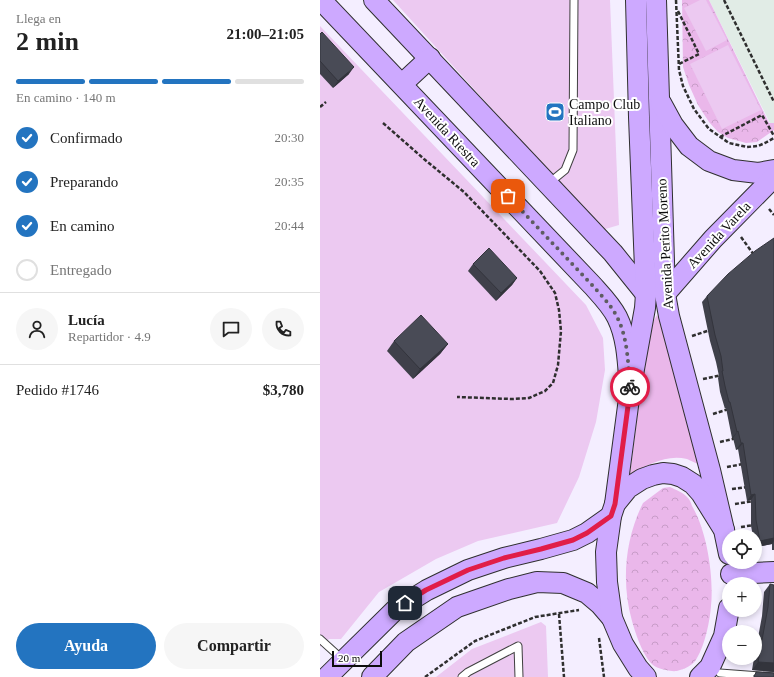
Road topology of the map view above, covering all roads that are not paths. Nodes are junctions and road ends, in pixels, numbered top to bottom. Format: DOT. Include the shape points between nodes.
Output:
graph roads {
  1 [pos="321,0"];
  2 [pos="374,0"];
  3 [pos="574,0"];
  4 [pos="636,0"];
  5 [pos="656,0"];
  6 [pos="430,58"];
  7 [pos="402,84"];
  8 [pos="659,100"];
  9 [pos="774,170"];
  10 [pos="774,178"];
  11 [pos="548,184"];
  12 [pos="644,239"];
  13 [pos="613,253"];
  14 [pos="656,294"];
  15 [pos="630,391"];
  16 [pos="613,510"];
  17 [pos="723,529"];
  18 [pos="724,529"];
  19 [pos="774,572"];
  20 [pos="731,573"];
  21 [pos="606,625"];
  22 [pos="320,639"];
  23 [pos="722,640"];
  24 [pos="623,644"];
  25 [pos="722,656"];
  26 [pos="343,660"];
  27 [pos="720,675"];
  28 [pos="326,676"];
  29 [pos="372,677"];
  30 [pos="462,677"];
  31 [pos="519,677"];
  32 [pos="630,677"];
  33 [pos="646,677"];
  34 [pos="700,677"];
  35 [pos="774,677"];
  1 -- 7 [label="main road, Avenida Riestra"];
  2 -- 6 [label="main road"];
  3 -- 11 [label="lane" via="573,150 565,170"];
  4 -- 12 [label="main road, Avenida Perito Moreno"];
  5 -- 8 [label="main road, Avenida Perito Moreno"];
  6 -- 7 [label="main road"];
  6 -- 11 [label="main road"];
  7 -- 15 [label="main road, Avenida Riestra" via="605,300 617,316 626,348"];
  8 -- 9 [label="main road" via="689,146 709,161 733,170 758,173"];
  8 -- 14 [label="main road, Avenida Perito Moreno"];
  10 -- 14 [label="main road, Avenida Varela"];
  11 -- 13 [label="main road"];
  12 -- 13 [label="main road" via="632,254 623,256"];
  12 -- 14 [label="main road, Avenida Perito Moreno"];
  13 -- 14 [label="main road"];
  14 -- 15 [label="main road, Avenida Perito Moreno" via="645,308"];
  14 -- 18 [label="main road, Avenida Perito Moreno" via="669,316"];
  15 -- 16 [label="main road, Avenida Perito Moreno"];
  16 -- 17 [label="main road" via="628,488 642,479 653,475 673,474 693,484"];
  16 -- 21 [label="main road, Avenida Perito Moreno" via="606,552"];
  16 -- 26 [label="main road" via="587,533 573,540 468,570 426,590 395,610"];
  19 -- 20 [label="main road"];
  21 -- 24 [label="main road"];
  21 -- 29 [label="main road" via="600,604 587,594 563,583 537,582 457,607 406,642"];
  22 -- 26 [label="lane"];
  23 -- 34 [label="main road" via="710,667"];
  24 -- 32 [label="main road"];
  24 -- 33 [label="main road"];
  25 -- 27 [label="main road"];
  26 -- 28 [label="main road"];
  27 -- 35 [label="lane"];
  30 -- 31 [label="lane" via="518,646"];
}
